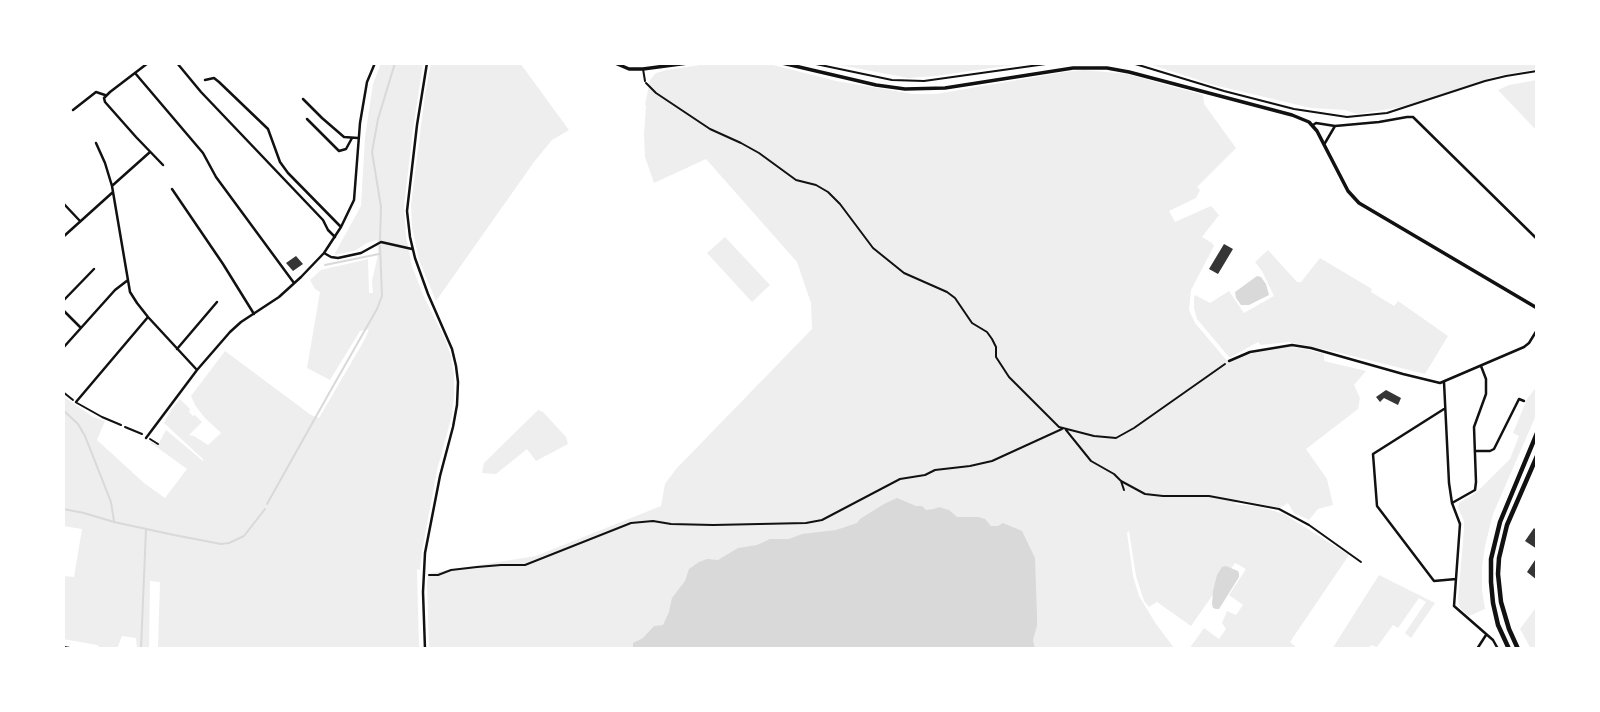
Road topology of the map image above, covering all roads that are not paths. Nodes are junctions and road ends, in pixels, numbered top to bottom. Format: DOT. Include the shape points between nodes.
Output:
graph roads {
  1 [pos="148,63"];
  2 [pos="177,63"];
  3 [pos="375,63"];
  4 [pos="427,63"];
  5 [pos="615,63"];
  6 [pos="688,63"];
  7 [pos="782,63"];
  8 [pos="643,69"];
  9 [pos="135,73"];
  10 [pos="205,80"];
  11 [pos="645,82"];
  12 [pos="106,95"];
  13 [pos="303,99"];
  14 [pos="73,110"];
  15 [pos="307,119"];
  16 [pos="1312,125"];
  17 [pos="1335,126"];
  18 [pos="352,138"];
  19 [pos="359,138"];
  20 [pos="96,143"];
  21 [pos="1325,143"];
  22 [pos="149,152"];
  23 [pos="163,164"];
  24 [pos="112,186"];
  25 [pos="172,189"];
  26 [pos="113,192"];
  27 [pos="63,204"];
  28 [pos="80,221"];
  29 [pos="341,227"];
  30 [pos="63,237"];
  31 [pos="335,237"];
  32 [pos="1537,239"];
  33 [pos="412,249"];
  34 [pos="324,253"];
  35 [pos="94,269"];
  36 [pos="128,280"];
  37 [pos="294,283"];
  38 [pos="63,301"];
  39 [pos="217,302"];
  40 [pos="1537,308"];
  41 [pos="63,310"];
  42 [pos="254,314"];
  43 [pos="148,317"];
  44 [pos="80,327"];
  45 [pos="1537,330"];
  46 [pos="63,348"];
  47 [pos="177,349"];
  48 [pos="1229,361"];
  49 [pos="1481,366"];
  50 [pos="197,370"];
  51 [pos="1444,382"];
  52 [pos="1524,401"];
  53 [pos="76,402"];
  54 [pos="1446,408"];
  55 [pos="121,425"];
  56 [pos="1537,433"];
  57 [pos="146,437"];
  58 [pos="1475,451"];
  59 [pos="1537,456"];
  60 [pos="1452,503"];
  61 [pos="1456,579"];
  62 [pos="1486,635"];
  63 [pos="63,647"];
  64 [pos="74,649"];
  65 [pos="425,649"];
  66 [pos="1477,649"];
  67 [pos="1498,649"];
  68 [pos="1509,649"];
  69 [pos="1518,649"];
  1 -- 9 [label="street"];
  2 -- 31 [label="street"];
  3 -- 19 [label="street" via="367,82"];
  4 -- 33 [label="street" via="407,211"];
  5 -- 8 [label="street"];
  6 -- 8 [label="street"];
  7 -- 16 [label="street" via="905,89 944,88 1073,68 1107,68 1284,112"];
  8 -- 11 [label="lane"];
  9 -- 12 [label="street"];
  9 -- 37 [label="street" via="203,153"];
  10 -- 29 [label="street" via="214,78 268,129 280,162"];
  12 -- 14 [label="street" via="96,92"];
  12 -- 22 [label="street" via="105,102"];
  13 -- 18 [label="street" via="344,137"];
  15 -- 18 [label="street" via="339,151"];
  16 -- 17 [label="street"];
  16 -- 21 [label="street"];
  17 -- 21 [label="street"];
  17 -- 32 [label="street" via="1413,117"];
  18 -- 19 [label="street"];
  19 -- 29 [label="street" via="354,200"];
  20 -- 24 [label="street"];
  21 -- 40 [label="street" via="1359,204"];
  22 -- 23 [label="street"];
  22 -- 24 [label="street"];
  24 -- 26 [label="street"];
  25 -- 42 [label="street"];
  26 -- 28 [label="street"];
  26 -- 36 [label="street"];
  27 -- 28 [label="street"];
  28 -- 30 [label="street"];
  29 -- 31 [label="street"];
  31 -- 34 [label="street"];
  33 -- 34 [label="street" via="380,242 361,253 338,258"];
  33 -- 65 [label="street" via="452,349 458,382 453,427 425,553"];
  34 -- 37 [label="street"];
  35 -- 38 [label="street"];
  36 -- 43 [label="street"];
  36 -- 44 [label="street"];
  37 -- 42 [label="street"];
  39 -- 47 [label="street"];
  41 -- 44 [label="street"];
  42 -- 50 [label="street" via="234,327"];
  43 -- 47 [label="street"];
  43 -- 53 [label="street"];
  44 -- 46 [label="street"];
  45 -- 49 [label="street" via="1529,343"];
  47 -- 50 [label="street"];
  48 -- 51 [label="street" via="1250,352 1292,345"];
  49 -- 51 [label="street"];
  49 -- 58 [label="street" via="1486,394 1474,427"];
  50 -- 57 [label="street"];
  51 -- 54 [label="street"];
  52 -- 58 [label="street" via="1519,399 1494,449"];
  53 -- 55 [label="lane"];
  54 -- 60 [label="street"];
  54 -- 61 [label="street" via="1373,454 1377,506 1434,581"];
  56 -- 68 [label="main road" via="1502,515 1491,559 1493,603"];
  58 -- 60 [label="street" via="1475,489"];
  59 -- 69 [label="main road" via="1507,525 1499,558 1501,602"];
  60 -- 61 [label="street" via="1460,524"];
  61 -- 62 [label="street" via="1454,606"];
  62 -- 66 [label="street"];
  62 -- 67 [label="street"];
  63 -- 64 [label="street"];
}
